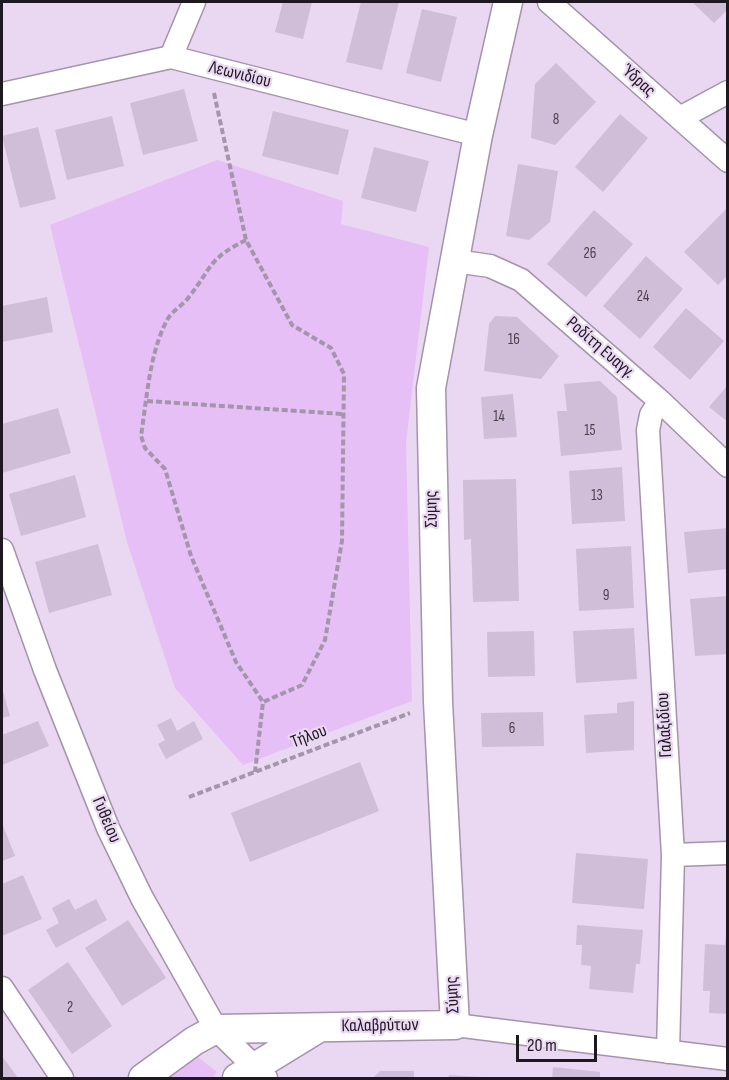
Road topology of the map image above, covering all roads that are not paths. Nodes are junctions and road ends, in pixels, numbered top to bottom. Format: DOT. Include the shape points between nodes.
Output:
graph roads {
  1 [pos="194,2"];
  2 [pos="508,2"];
  3 [pos="549,2"];
  4 [pos="171,57"];
  5 [pos="728,92"];
  6 [pos="2,94"];
  7 [pos="680,118"];
  8 [pos="478,135"];
  9 [pos="728,161"];
  10 [pos="455,261"];
  11 [pos="660,401"];
  12 [pos="728,466"];
  13 [pos="2,552"];
  14 [pos="728,853"];
  15 [pos="673,855"];
  16 [pos="2,988"];
  17 [pos="455,1024"];
  18 [pos="319,1027"];
  19 [pos="216,1029"];
  20 [pos="668,1052"];
  21 [pos="722,1065"];
  22 [pos="252,1075"];
  23 [pos="62,1078"];
  24 [pos="143,1078"];
  1 -- 4 [label="street"];
  2 -- 8 [label="street, Σύμης"];
  3 -- 7 [label="street, Ύδρας"];
  4 -- 6 [label="street, Λεωνιδίου"];
  4 -- 8 [label="street, Λεωνιδίου"];
  5 -- 7 [label="street"];
  7 -- 9 [label="street, Ύδρας"];
  8 -- 10 [label="street, Σύμης"];
  10 -- 11 [label="street, Ροδίτη Ευαγγ." via="490,266 521,280"];
  10 -- 17 [label="street, Σύμης" via="431,388 438,702"];
  11 -- 12 [label="street, Ροδίτη Ευαγγ."];
  11 -- 15 [label="street, Γαλαξιδίου" via="648,430"];
  13 -- 19 [label="street, Γυθείου" via="108,828 142,898"];
  14 -- 15 [label="street"];
  15 -- 20 [label="street, Γαλαξιδίου"];
  16 -- 23 [label="street"];
  17 -- 18 [label="street, Καλαβρύτων"];
  17 -- 20 [label="street, Καλαβρύτων"];
  18 -- 19 [label="street, Καλαβρύτων"];
  18 -- 22 [label="street, Καλαβρύτων"];
  19 -- 22 [label="street, Γυθείου"];
  19 -- 24 [label="street, Καλαβρύτων"];
  20 -- 21 [label="street, Καλαβρύτων"];
}
